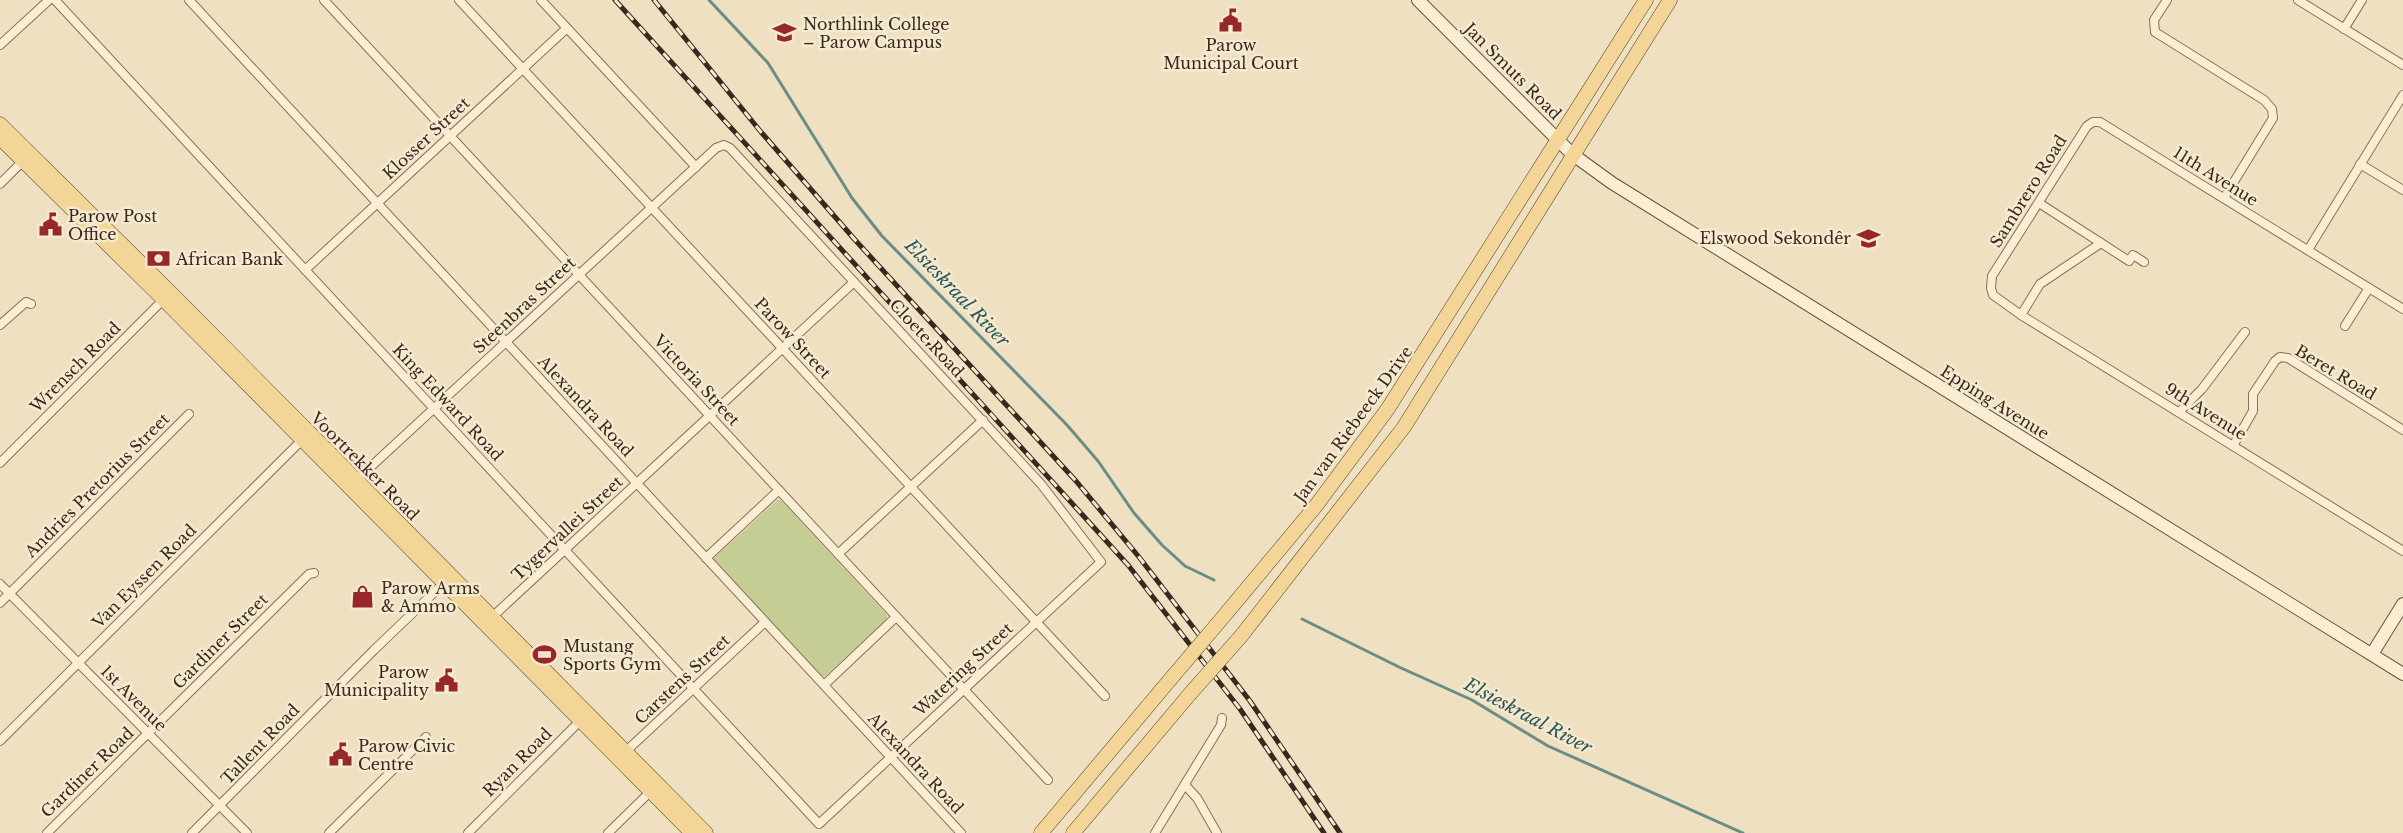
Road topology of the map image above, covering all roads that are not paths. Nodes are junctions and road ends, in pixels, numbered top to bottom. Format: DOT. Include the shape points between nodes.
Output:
graph roads {
  1 [pos="49,0"];
  2 [pos="55,0"];
  3 [pos="189,0"];
  4 [pos="324,0"];
  5 [pos="459,0"];
  6 [pos="541,0"];
  7 [pos="1418,0"];
  8 [pos="1646,0"];
  9 [pos="1670,0"];
  10 [pos="2166,0"];
  11 [pos="2298,0"];
  12 [pos="2362,0"];
  13 [pos="567,28"];
  14 [pos="2344,29"];
  15 [pos="0,45"];
  16 [pos="2403,65"];
  17 [pos="523,69"];
  18 [pos="2403,95"];
  19 [pos="0,124"];
  20 [pos="2109,126"];
  21 [pos="450,137"];
  22 [pos="0,138"];
  23 [pos="1559,141"];
  24 [pos="721,145"];
  25 [pos="1572,154"];
  26 [pos="27,158"];
  27 [pos="2360,164"];
  28 [pos="696,167"];
  29 [pos="0,184"];
  30 [pos="2403,190"];
  31 [pos="2224,198"];
  32 [pos="378,203"];
  33 [pos="2039,203"];
  34 [pos="652,208"];
  35 [pos="2101,243"];
  36 [pos="2308,250"];
  37 [pos="2144,262"];
  38 [pos="305,270"];
  39 [pos="579,275"];
  40 [pos="854,282"];
  41 [pos="2369,288"];
  42 [pos="1993,295"];
  43 [pos="167,296"];
  44 [pos="31,304"];
  45 [pos="2403,309"];
  46 [pos="2021,315"];
  47 [pos="0,325"];
  48 [pos="2345,326"];
  49 [pos="2245,332"];
  50 [pos="506,342"];
  51 [pos="782,348"];
  52 [pos="434,408"];
  53 [pos="2178,412"];
  54 [pos="189,414"];
  55 [pos="710,416"];
  56 [pos="983,420"];
  57 [pos="2403,430"];
  58 [pos="305,436"];
  59 [pos="2233,446"];
  60 [pos="0,463"];
  61 [pos="637,483"];
  62 [pos="352,484"];
  63 [pos="911,487"];
  64 [pos="779,489"];
  65 [pos="566,550"];
  66 [pos="2403,551"];
  67 [pos="838,554"];
  68 [pos="706,558"];
  69 [pos="1101,562"];
  70 [pos="314,573"];
  71 [pos="449,579"];
  72 [pos="0,584"];
  73 [pos="10,593"];
  74 [pos="0,603"];
  75 [pos="2403,604"];
  76 [pos="896,617"];
  77 [pos="488,621"];
  78 [pos="765,622"];
  79 [pos="1036,622"];
  80 [pos="2372,654"];
  81 [pos="78,663"];
  82 [pos="2403,674"];
  83 [pos="824,685"];
  84 [pos="694,689"];
  85 [pos="964,689"];
  86 [pos="1105,696"];
  87 [pos="585,716"];
  88 [pos="1222,718"];
  89 [pos="149,733"];
  90 [pos="426,738"];
  91 [pos="0,741"];
  92 [pos="622,755"];
  93 [pos="891,757"];
  94 [pos="1048,780"];
  95 [pos="1185,785"];
  96 [pos="654,788"];
  97 [pos="220,806"];
  98 [pos="819,824"];
  99 [pos="47,833"];
  100 [pos="192,833"];
  101 [pos="247,833"];
  102 [pos="329,833"];
  103 [pos="468,833"];
  104 [pos="609,833"];
  105 [pos="692,833"];
  106 [pos="706,833"];
  107 [pos="961,833"];
  108 [pos="1041,833"];
  109 [pos="1072,833"];
  110 [pos="1155,833"];
  111 [pos="1217,833"];
  1 -- 15 [label="street"];
  2 -- 38 [label="street, King Edward Road"];
  3 -- 32 [label="street, Alexandra Road"];
  4 -- 21 [label="street, Victoria Street"];
  5 -- 17 [label="street, Parow Street"];
  6 -- 13 [label="street"];
  7 -- 23 [label="street, Jan Smuts Road"];
  8 -- 23 [label="main road, Jan van Riebeeck Drive"];
  9 -- 25 [label="main road"];
  10 -- 31 [label="street" via="2154,20 2155,32 2264,100 2272,109 2269,125"];
  11 -- 14 [label="street"];
  12 -- 14 [label="street"];
  13 -- 17 [label="street, Klosser Street"];
  13 -- 28 [label="street"];
  14 -- 16 [label="street"];
  17 -- 21 [label="street, Klosser Street"];
  17 -- 34 [label="street, Parow Street"];
  18 -- 27 [label="street"];
  19 -- 26 [label="main road, Voortrekker Road"];
  20 -- 31 [label="street, 11th Avenue"];
  20 -- 33 [label="street, Sambrero Road" via="2093,122 2086,126"];
  21 -- 32 [label="street, Klosser Street"];
  21 -- 39 [label="street, Victoria Street"];
  22 -- 26 [label="main road, Voortrekker Road"];
  23 -- 25 [label="street, Jan Smuts Road"];
  23 -- 108 [label="main road, Jan van Riebeeck Drive, bridge" via="1387,410 1315,507"];
  24 -- 28 [label="street, Steenbras Street"];
  24 -- 40 [label="street, Cloete Road" via="730,148"];
  25 -- 80 [label="street, Epping Avenue" via="1717,249"];
  25 -- 109 [label="main road, bridge" via="1404,427 1242,635"];
  26 -- 29 [label="street"];
  26 -- 43 [label="main road, Voortrekker Road"];
  27 -- 30 [label="street"];
  27 -- 36 [label="street"];
  28 -- 34 [label="street, Steenbras Street"];
  31 -- 36 [label="street, 11th Avenue"];
  32 -- 38 [label="street, Klosser Street"];
  32 -- 50 [label="street, Alexandra Road"];
  33 -- 35 [label="street"];
  33 -- 42 [label="street, Sambrero Road" via="1992,276"];
  34 -- 39 [label="street, Steenbras Street"];
  34 -- 51 [label="street, Parow Street"];
  35 -- 37 [label="street" via="2129,261 2133,255"];
  35 -- 46 [label="street" via="2040,284"];
  36 -- 41 [label="street, 11th Avenue"];
  38 -- 52 [label="street, King Edward Road"];
  39 -- 50 [label="street, Steenbras Street"];
  39 -- 55 [label="street, Victoria Street"];
  40 -- 51 [label="street, Tygervallei Street"];
  40 -- 56 [label="street, Cloete Road"];
  41 -- 45 [label="street, 11th Avenue"];
  41 -- 48 [label="street"];
  42 -- 46 [label="street, 9th Avenue"];
  43 -- 58 [label="main road, Voortrekker Road"];
  43 -- 60 [label="street, Wrensch Road"];
  44 -- 47 [label="street" via="23,303"];
  46 -- 53 [label="street, 9th Avenue"];
  49 -- 53 [label="street"];
  50 -- 52 [label="street, Steenbras Street"];
  50 -- 61 [label="street, Alexandra Road"];
  51 -- 55 [label="street, Tygervallei Street"];
  51 -- 63 [label="street, Parow Street"];
  52 -- 62 [label="street, Steenbras Street"];
  52 -- 65 [label="street, King Edward Road"];
  53 -- 59 [label="street, 9th Avenue"];
  54 -- 73 [label="street, Andries Pretorius Street"];
  55 -- 61 [label="street, Tygervallei Street"];
  55 -- 64 [label="street, Victoria Street"];
  56 -- 63 [label="street"];
  56 -- 69 [label="street, Cloete Road" via="1041,484"];
  57 -- 59 [label="street, Beret Road" via="2288,358 2280,357 2255,391 2253,411"];
  58 -- 62 [label="main road, Voortrekker Road"];
  58 -- 81 [label="street, Van Eyssen Road"];
  59 -- 66 [label="street, 9th Avenue"];
  61 -- 65 [label="street, Tygervallei Street"];
  61 -- 68 [label="street, Alexandra Road"];
  62 -- 71 [label="main road, Voortrekker Road"];
  63 -- 67 [label="street"];
  63 -- 79 [label="street, Parow Street"];
  64 -- 67 [label="street, Victoria Street"];
  64 -- 68 [label="street"];
  65 -- 77 [label="street, Tygervallei Street"];
  65 -- 84 [label="street, King Edward Road"];
  67 -- 76 [label="street, Victoria Street"];
  68 -- 78 [label="street, Alexandra Road"];
  69 -- 79 [label="street, Watering Street"];
  70 -- 89 [label="street, Gardiner Street"];
  71 -- 77 [label="main road, Voortrekker Road"];
  71 -- 97 [label="street, Tallent Road"];
  72 -- 73 [label="street, 1st Avenue"];
  73 -- 74 [label="street, Andries Pretorius Street"];
  73 -- 81 [label="street, 1st Avenue"];
  75 -- 80 [label="street"];
  76 -- 83 [label="street"];
  76 -- 85 [label="street, Victoria Street"];
  77 -- 87 [label="main road, Voortrekker Road"];
  78 -- 83 [label="street, Alexandra Road"];
  78 -- 84 [label="street, Carstens Street"];
  79 -- 85 [label="street, Watering Street"];
  79 -- 86 [label="street, Parow Street"];
  80 -- 82 [label="street, Epping Avenue"];
  81 -- 89 [label="street, 1st Avenue"];
  81 -- 91 [label="street, Van Eyssen Road"];
  83 -- 93 [label="street, Alexandra Road"];
  84 -- 92 [label="street, Carstens Street"];
  84 -- 98 [label="street, King Edward Road"];
  85 -- 93 [label="street, Watering Street"];
  85 -- 94 [label="street, Victoria Street"];
  87 -- 92 [label="main road, Voortrekker Road"];
  87 -- 103 [label="street, Ryan Road"];
  88 -- 95 [label="street"];
  89 -- 97 [label="street, 1st Avenue"];
  89 -- 99 [label="street, Gardiner Road"];
  90 -- 102 [label="street"];
  92 -- 96 [label="main road, Voortrekker Road"];
  93 -- 98 [label="street, Watering Street"];
  93 -- 107 [label="street, Alexandra Road"];
  95 -- 110 [label="street"];
  95 -- 111 [label="street"];
  96 -- 104 [label="street"];
  96 -- 105 [label="main road, Voortrekker Road"];
  96 -- 106 [label="main road, Voortrekker Road"];
  97 -- 100 [label="street, Tallent Road"];
  97 -- 101 [label="street, 1st Avenue"];
}
